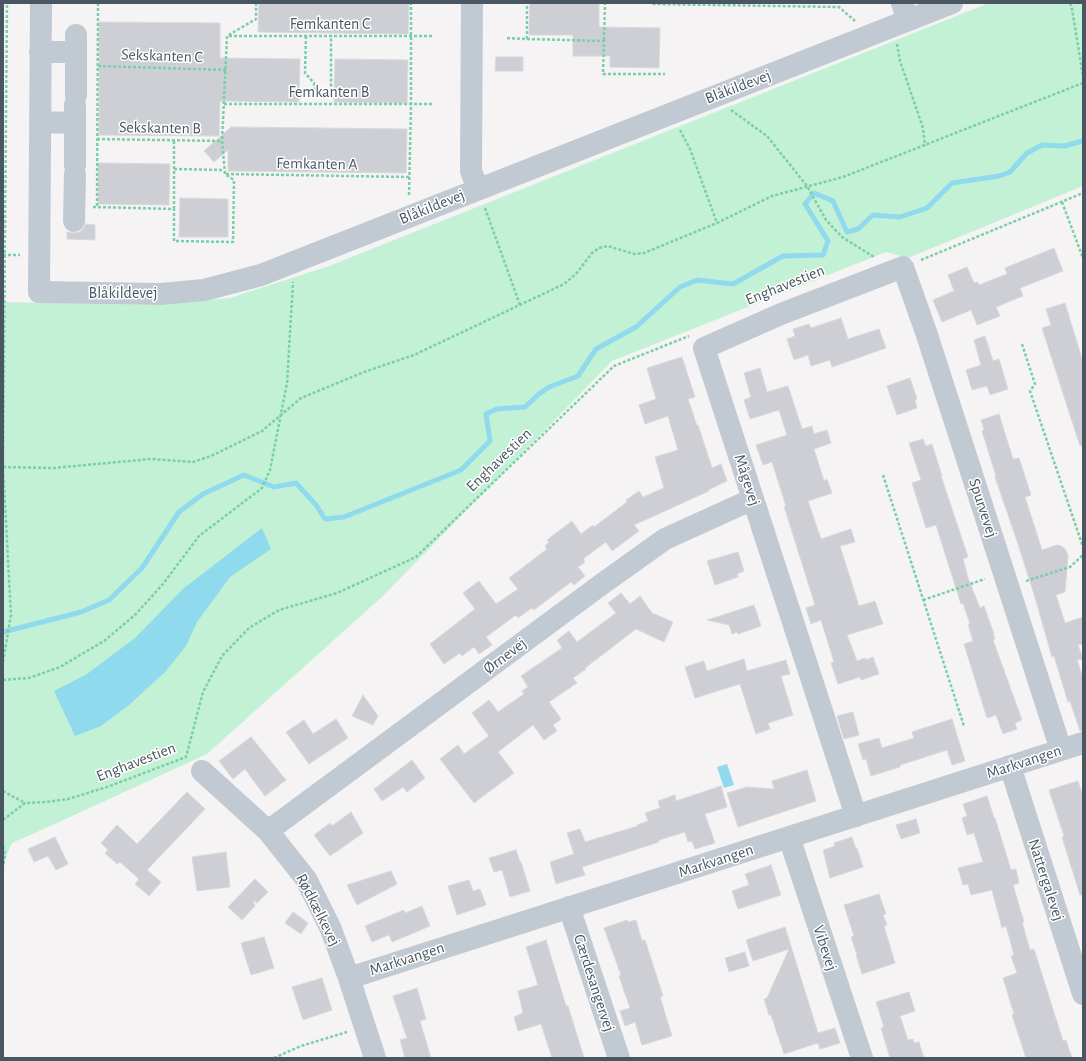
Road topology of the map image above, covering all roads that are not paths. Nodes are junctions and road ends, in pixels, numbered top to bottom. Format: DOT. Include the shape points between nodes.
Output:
graph roads {
  1 [pos="40,3"];
  2 [pos="472,3"];
  3 [pos="952,3"];
  4 [pos="902,16"];
  5 [pos="40,52"];
  6 [pos="75,108"];
  7 [pos="40,122"];
  8 [pos="478,189"];
  9 [pos="39,192"];
  10 [pos="903,267"];
  11 [pos="753,499"];
  12 [pos="1083,743"];
  13 [pos="1061,750"];
  14 [pos="1010,766"];
  15 [pos="202,771"];
  16 [pos="856,816"];
  17 [pos="268,831"];
  18 [pos="789,837"];
  19 [pos="570,907"];
  20 [pos="349,978"];
  21 [pos="1083,994"];
  22 [pos="375,1058"];
  23 [pos="619,1058"];
  24 [pos="862,1058"];
  1 -- 5 [label="street, Blåkildevej"];
  2 -- 8 [label="street, Blåkildevej" via="471,171"];
  3 -- 4 [label="street, Blåkildevej"];
  4 -- 8 [label="street, Blåkildevej" via="712,97"];
  5 -- 6 [label="street" via="76,43"];
  5 -- 7 [label="street, Blåkildevej"];
  6 -- 7 [label="street"];
  6 -- 9 [label="street" via="74,192"];
  7 -- 9 [label="street, Blåkildevej"];
  8 -- 9 [label="street, Blåkildevej" via="261,275 204,290 161,294 39,292"];
  10 -- 11 [label="street, Mågevej" via="781,314 704,348"];
  10 -- 13 [label="street, Spurvevej"];
  11 -- 16 [label="street, Mågevej"];
  11 -- 17 [label="street, Ørnevej" via="665,539"];
  12 -- 13 [label="street, Markvangen"];
  13 -- 14 [label="street, Markvangen"];
  14 -- 16 [label="street, Markvangen"];
  14 -- 21 [label="street, Nattergalevej"];
  15 -- 17 [label="street, Rødkælkevej"];
  16 -- 18 [label="street, Markvangen"];
  17 -- 20 [label="street, Rødkælkevej" via="306,879 330,927"];
  18 -- 19 [label="street, Markvangen"];
  18 -- 24 [label="street, Vibevej"];
  19 -- 20 [label="street, Markvangen"];
  19 -- 23 [label="street, Gærdesangervej"];
  20 -- 22 [label="street, Rødkælkevej"];
}
